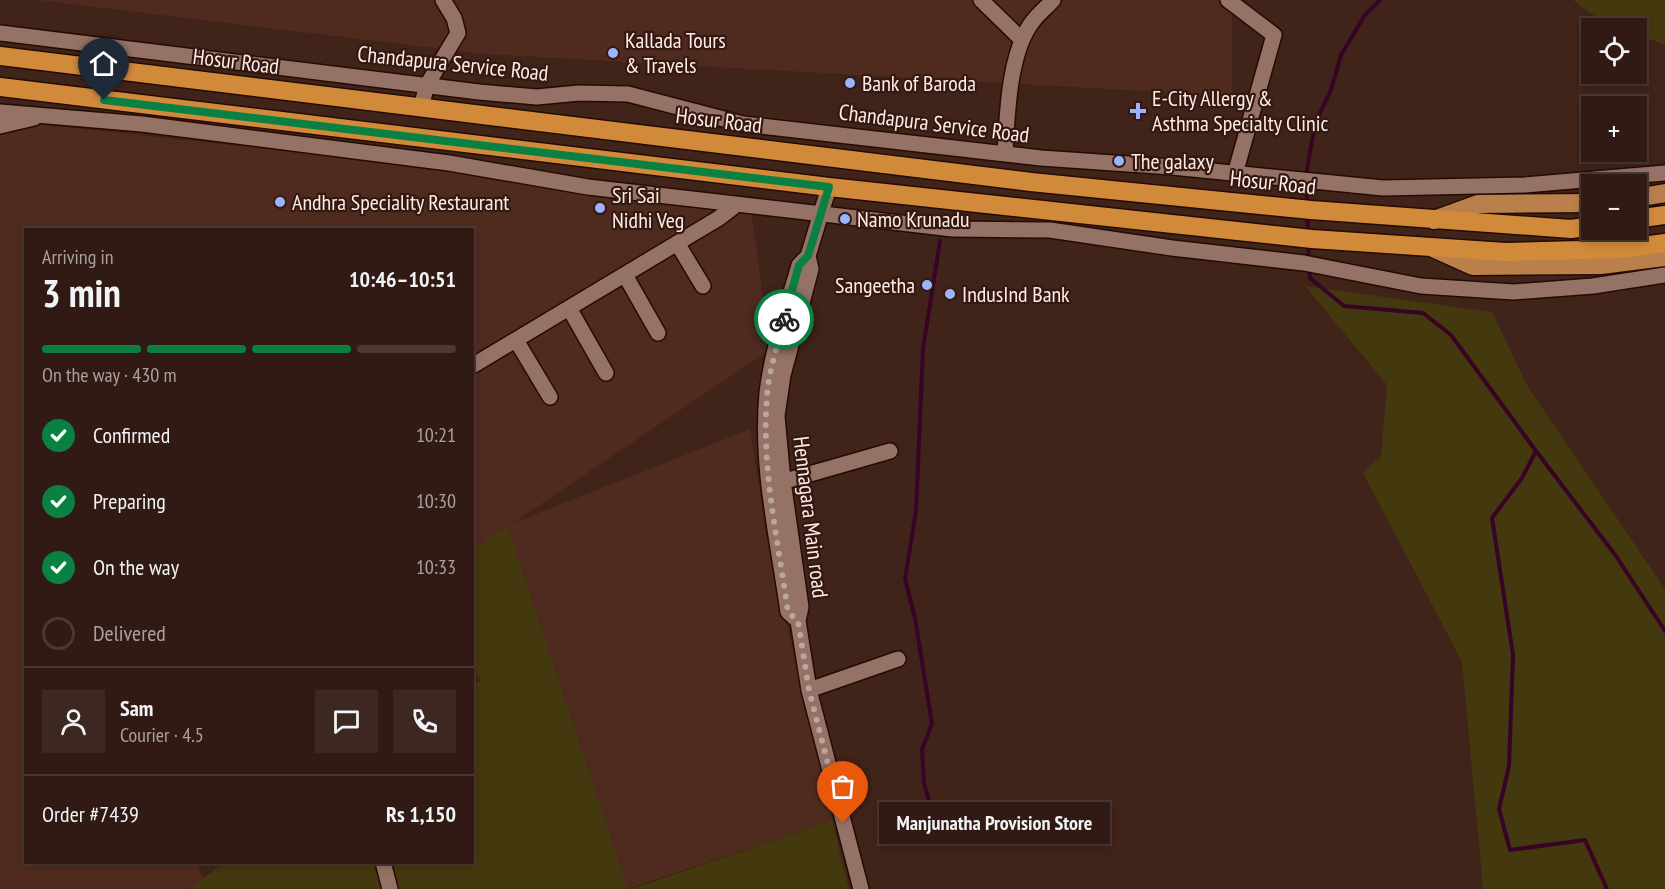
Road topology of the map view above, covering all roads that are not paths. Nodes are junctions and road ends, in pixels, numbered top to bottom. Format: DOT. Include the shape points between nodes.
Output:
graph roads {
  1 [pos="443,0"];
  2 [pos="981,0"];
  3 [pos="1053,0"];
  4 [pos="1228,0"];
  5 [pos="0,33"];
  6 [pos="1022,40"];
  7 [pos="0,56"];
  8 [pos="427,85"];
  9 [pos="0,87"];
  10 [pos="421,107"];
  11 [pos="0,112"];
  12 [pos="37,116"];
  13 [pos="0,126"];
  14 [pos="1005,153"];
  15 [pos="1665,172"];
  16 [pos="1235,174"];
  17 [pos="829,187"];
  18 [pos="1665,193"];
  19 [pos="1647,196"];
  20 [pos="1581,203"];
  21 [pos="736,204"];
  22 [pos="822,213"];
  23 [pos="1665,215"];
  24 [pos="1647,217"];
  25 [pos="1433,220"];
  26 [pos="1581,228"];
  27 [pos="677,243"];
  28 [pos="1665,243"];
  29 [pos="1433,249"];
  30 [pos="1665,257"];
  31 [pos="625,275"];
  32 [pos="1665,275"];
  33 [pos="703,286"];
  34 [pos="569,308"];
  35 [pos="658,333"];
  36 [pos="516,340"];
  37 [pos="474,365"];
  38 [pos="606,373"];
  39 [pos="550,397"];
  40 [pos="890,451"];
  41 [pos="776,483"];
  42 [pos="898,659"];
  43 [pos="809,690"];
  44 [pos="384,864"];
  45 [pos="390,889"];
  46 [pos="861,889"];
  1 -- 8 [label="street" via="458,33"];
  2 -- 6 [label="street"];
  3 -- 6 [label="street"];
  4 -- 16 [label="street" via="1274,35"];
  5 -- 8 [label="street, Chandapura Service Road"];
  6 -- 14 [label="street" via="1007,114"];
  7 -- 10 [label="highway, Hosur Road"];
  8 -- 10 [label="street"];
  8 -- 14 [label="street, Chandapura Service Road" via="537,97 628,94 742,124"];
  9 -- 17 [label="highway"];
  10 -- 25 [label="highway, Hosur Road" via="1020,181"];
  11 -- 12 [label="street"];
  12 -- 13 [label="street"];
  12 -- 21 [label="street" via="142,124"];
  14 -- 16 [label="street, Chandapura Service Road"];
  15 -- 16 [label="street, Chandapura Service Road" via="1463,188 1383,188"];
  17 -- 22 [label="street, Hennagara Main road"];
  17 -- 29 [label="highway"];
  18 -- 19 [label="main road"];
  20 -- 25 [label="main road" via="1478,204"];
  21 -- 22 [label="street"];
  21 -- 27 [label="street"];
  22 -- 32 [label="street" via="953,229 1050,230 1290,262 1421,286 1514,292"];
  22 -- 41 [label="street, Hennagara Main road" via="808,256 811,268 778,404"];
  23 -- 24 [label="highway"];
  25 -- 26 [label="highway, Hosur Road"];
  27 -- 31 [label="street"];
  27 -- 33 [label="street"];
  28 -- 29 [label="highway" via="1620,249 1505,252"];
  29 -- 30 [label="main road" via="1473,266 1601,265"];
  31 -- 34 [label="street"];
  31 -- 35 [label="street"];
  34 -- 36 [label="street"];
  34 -- 38 [label="street"];
  36 -- 37 [label="street"];
  36 -- 39 [label="street"];
  40 -- 41 [label="street"];
  41 -- 43 [label="street, Hennagara Main road" via="801,607 798,621"];
  42 -- 43 [label="street"];
  43 -- 46 [label="street, Hennagara Main road"];
  44 -- 45 [label="street"];
}
